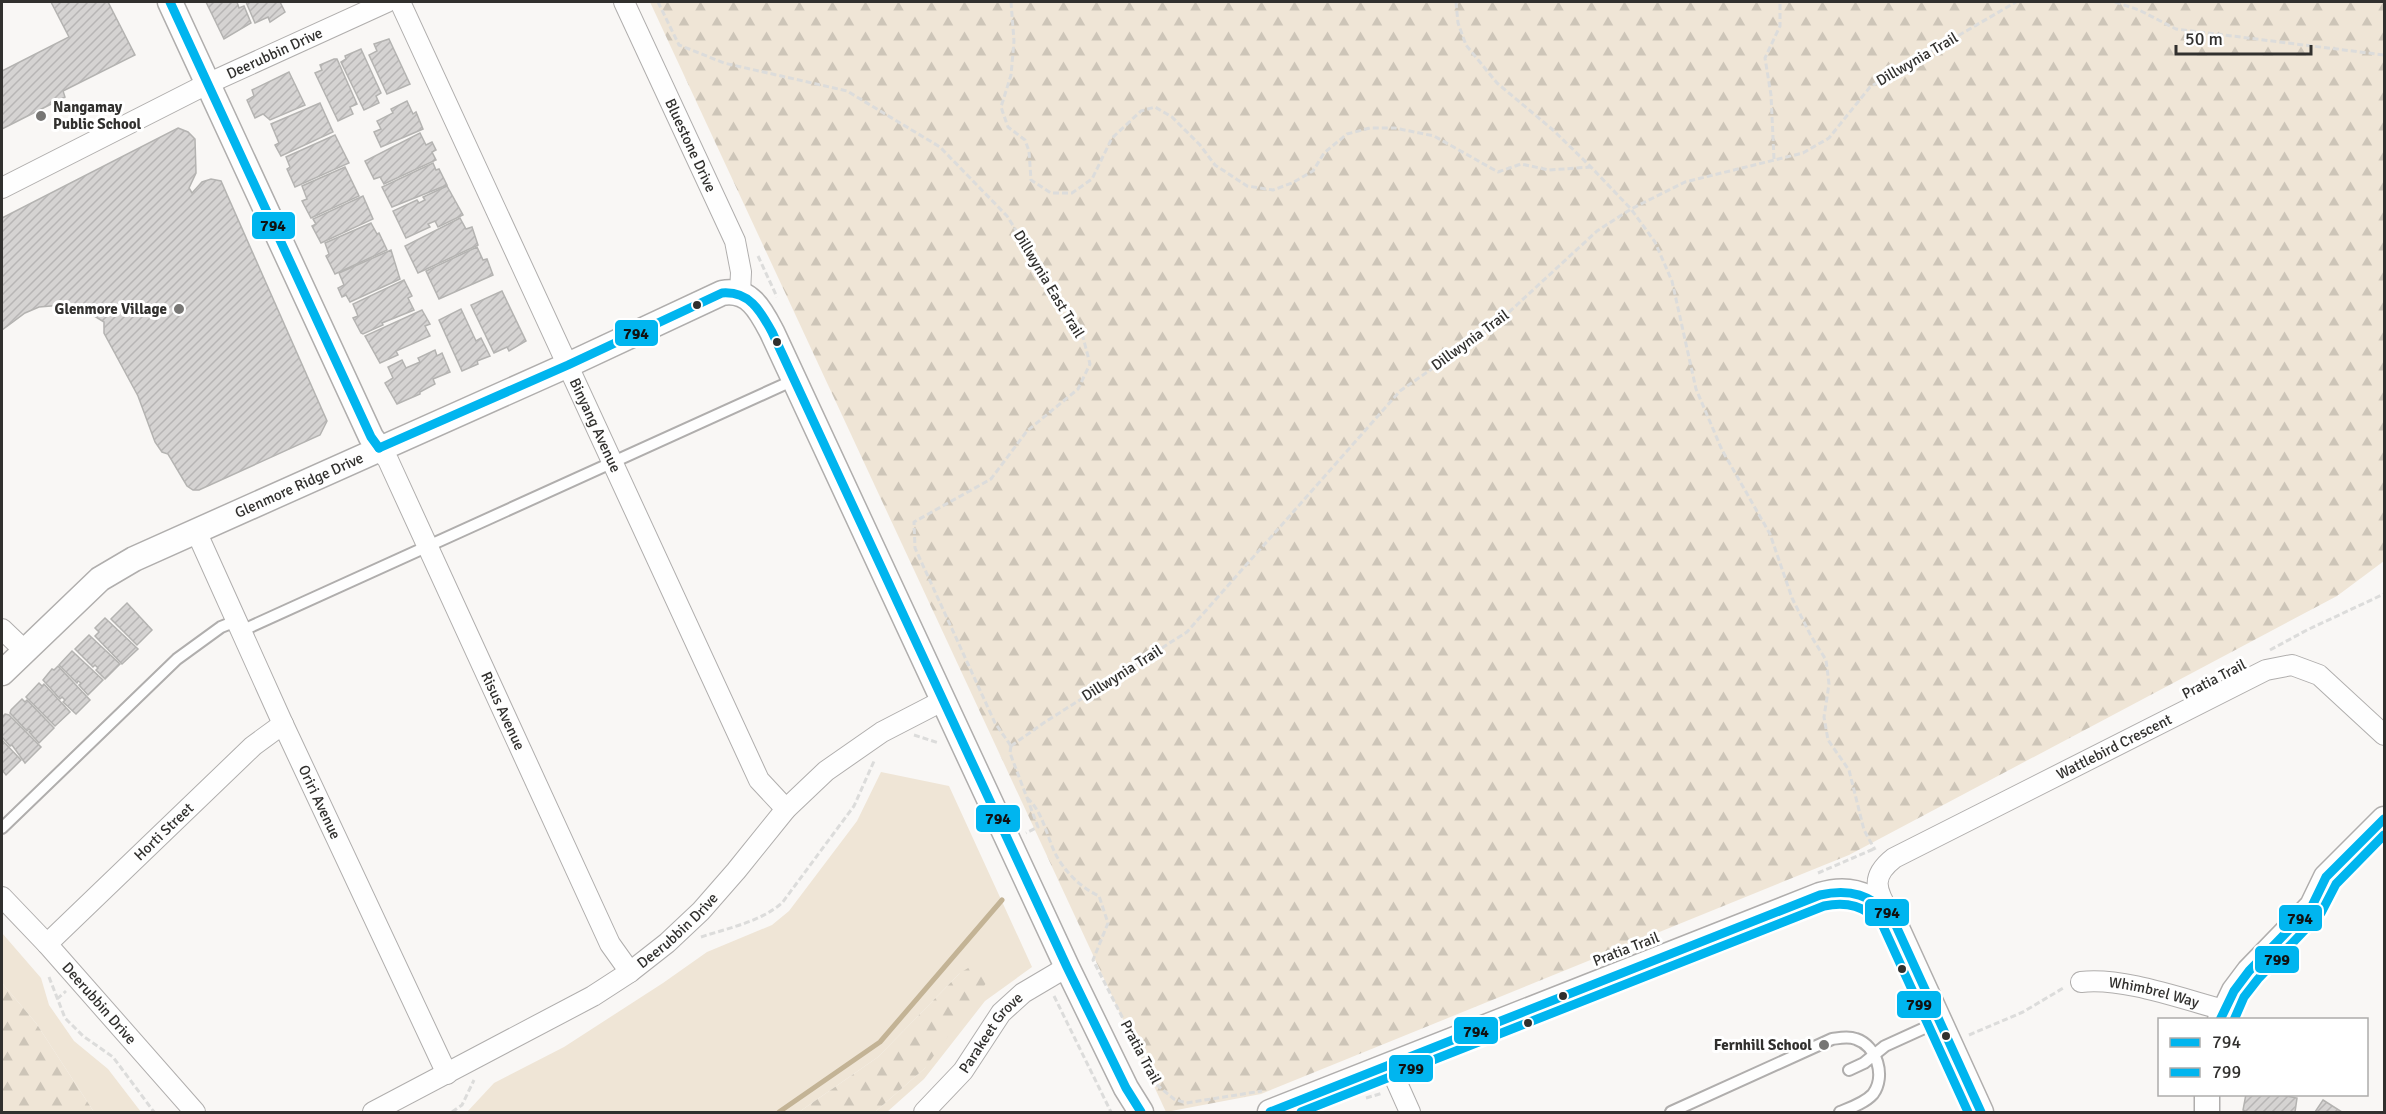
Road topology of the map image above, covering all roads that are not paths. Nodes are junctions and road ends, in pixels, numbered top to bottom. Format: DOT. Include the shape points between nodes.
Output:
graph roads {
  1 [pos="170,2"];
  2 [pos="387,2"];
  3 [pos="400,2"];
  4 [pos="624,2"];
  5 [pos="207,84"];
  6 [pos="2,188"];
  7 [pos="740,293"];
  8 [pos="568,364"];
  9 [pos="794,380"];
  10 [pos="379,448"];
  11 [pos="614,462"];
  12 [pos="196,531"];
  13 [pos="427,546"];
  14 [pos="239,626"];
  15 [pos="2,629"];
  16 [pos="25,651"];
  17 [pos="2,673"];
  18 [pos="942,702"];
  19 [pos="283,724"];
  20 [pos="2385,735"];
  21 [pos="786,808"];
  22 [pos="2385,819"];
  23 [pos="2,828"];
  24 [pos="2,897"];
  25 [pos="1892,917"];
  26 [pos="47,944"];
  27 [pos="1067,967"];
  28 [pos="630,972"];
  29 [pos="2081,982"];
  30 [pos="2222,1015"];
  31 [pos="1940,1021"];
  32 [pos="1875,1054"];
  33 [pos="1389,1065"];
  34 [pos="1849,1070"];
  35 [pos="447,1074"];
  36 [pos="2207,1096"];
  37 [pos="195,1113"];
  38 [pos="374,1113"];
  39 [pos="924,1113"];
  40 [pos="1141,1113"];
  41 [pos="1270,1113"];
  42 [pos="1410,1113"];
  43 [pos="1671,1113"];
  44 [pos="1840,1113"];
  45 [pos="1981,1113"];
  46 [pos="2207,1113"];
  1 -- 5 [label="street"];
  2 -- 5 [label="street, Deerubbin Drive"];
  3 -- 8 [label="street, Binyang Avenue"];
  4 -- 7 [label="street, Bluestone Drive" via="735,241"];
  5 -- 6 [label="street, Deerubbin Drive"];
  5 -- 10 [label="street"];
  7 -- 8 [label="street, Glenmore Ridge Drive" via="722,293"];
  7 -- 9 [label="street" via="756,305"];
  8 -- 10 [label="street, Glenmore Ridge Drive"];
  8 -- 11 [label="street, Binyang Avenue"];
  9 -- 11 [label="lane"];
  9 -- 18 [label="street"];
  10 -- 12 [label="street, Glenmore Ridge Drive"];
  10 -- 13 [label="street, Risus Avenue"];
  11 -- 13 [label="lane"];
  11 -- 21 [label="street, Binyang Avenue" via="759,780"];
  12 -- 14 [label="street, Oriri Avenue"];
  12 -- 16 [label="street, Glenmore Ridge Drive" via="134,558 100,579"];
  13 -- 14 [label="lane"];
  13 -- 28 [label="street, Risus Avenue" via="610,944"];
  14 -- 19 [label="street, Oriri Avenue"];
  14 -- 23 [label="lane" via="221,627 177,659"];
  15 -- 16 [label="street"];
  16 -- 17 [label="street, Glenmore Ridge Drive"];
  18 -- 21 [label="street, Deerubbin Drive" via="882,732 846,756"];
  18 -- 27 [label="street"];
  19 -- 26 [label="street, Horti Street" via="253,746"];
  19 -- 35 [label="street, Oriri Avenue"];
  20 -- 25 [label="street, Wattlebird Crescent" via="2319,675 2292,665 2280,666 2245,679 1887,864 1879,877 1879,896"];
  21 -- 28 [label="street, Deerubbin Drive" via="701,911"];
  22 -- 30 [label="street" via="2326,877 2312,906 2249,971"];
  24 -- 26 [label="street, Deerubbin Drive"];
  25 -- 31 [label="street"];
  25 -- 33 [label="street" via="1877,902 1857,892 1820,895"];
  26 -- 37 [label="street, Deerubbin Drive"];
  27 -- 39 [label="street, Parakeet Grove" via="1023,993 1001,1013 963,1071"];
  27 -- 40 [label="street"];
  28 -- 35 [label="street, Deerubbin Drive"];
  29 -- 30 [label="street, Whimbrel Way" via="2116,983"];
  31 -- 32 [label="lane"];
  31 -- 45 [label="street"];
  32 -- 34 [label="lane"];
  32 -- 43 [label="lane" via="1856,1039 1832,1039"];
  32 -- 44 [label="lane" via="1879,1069 1872,1095"];
  33 -- 41 [label="street"];
  33 -- 42 [label="street"];
  35 -- 38 [label="street, Deerubbin Drive"];
  36 -- 46 [label="street"];
}
